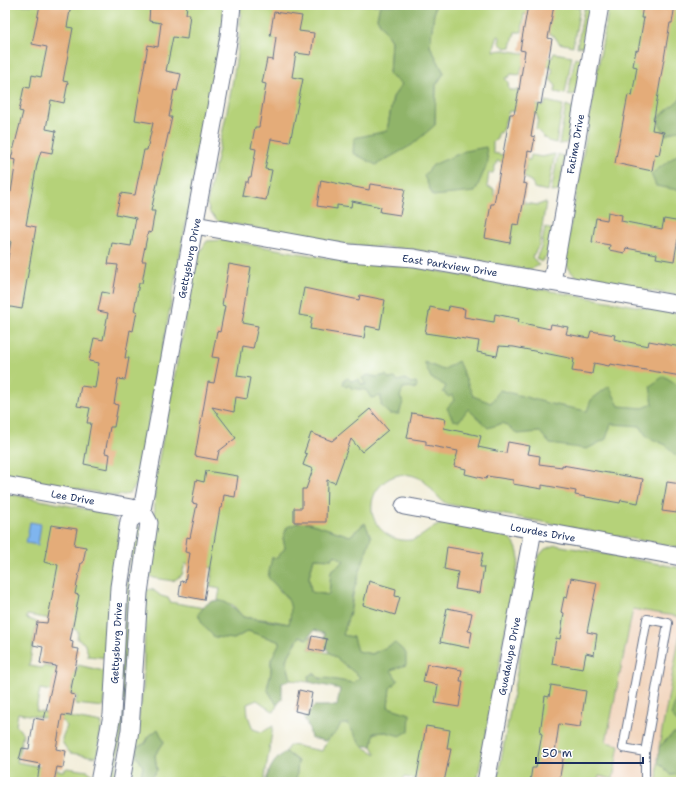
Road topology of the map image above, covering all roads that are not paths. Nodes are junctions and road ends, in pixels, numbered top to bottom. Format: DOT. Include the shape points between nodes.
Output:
graph roads {
  1 [pos="232,5"];
  2 [pos="600,5"];
  3 [pos="195,225"];
  4 [pos="552,282"];
  5 [pos="681,305"];
  6 [pos="5,485"];
  7 [pos="404,506"];
  8 [pos="142,510"];
  9 [pos="533,530"];
  10 [pos="681,557"];
  11 [pos="645,752"];
  12 [pos="99,782"];
  13 [pos="120,782"];
  14 [pos="486,782"];
  15 [pos="645,782"];
  1 -- 3 [label="street, Gettysburg Drive" via="230,31"];
  2 -- 4 [label="street, Fatima Drive"];
  3 -- 4 [label="street, East Parkview Drive" via="349,253 414,258"];
  3 -- 8 [label="street, Gettysburg Drive"];
  4 -- 5 [label="street, East Parkview Drive"];
  6 -- 8 [label="street, Lee Drive"];
  7 -- 9 [label="street, Lourdes Drive"];
  8 -- 12 [label="street, Gettysburg Drive" via="129,521 119,587 112,715"];
  8 -- 13 [label="street, Gettysburg Drive" via="149,523 140,593 130,730"];
  9 -- 10 [label="street, Lourdes Drive"];
  9 -- 14 [label="street, Guadalupe Drive"];
  11 -- 11 [label="lane" via="668,623 647,619 623,748"];
  11 -- 15 [label="lane"];
}
